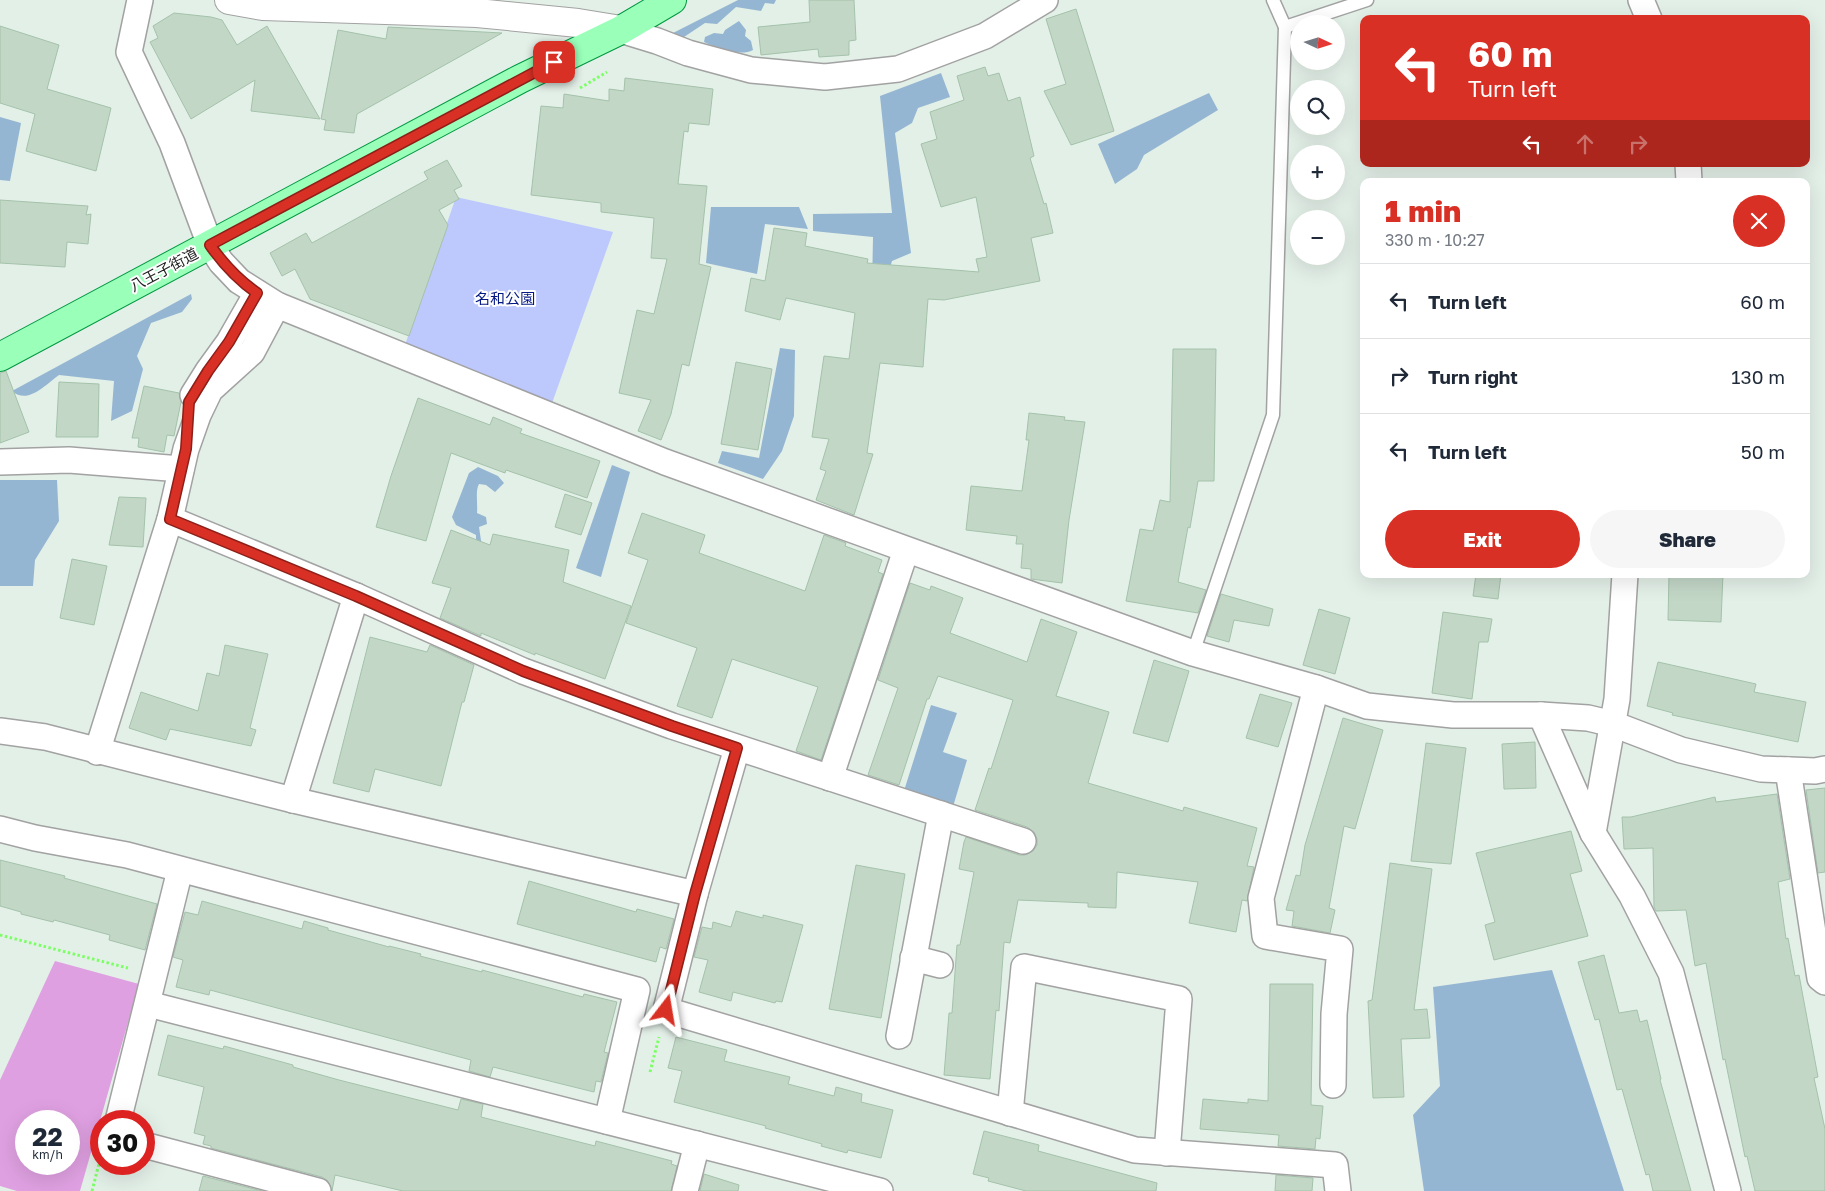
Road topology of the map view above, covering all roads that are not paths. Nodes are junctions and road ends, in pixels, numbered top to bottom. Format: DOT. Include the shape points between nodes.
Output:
graph roads {
  1 [pos="140,0"];
  2 [pos="229,0"];
  3 [pos="672,0"];
  4 [pos="1045,0"];
  5 [pos="1273,0"];
  6 [pos="1367,0"];
  7 [pos="1641,0"];
  8 [pos="507,8"];
  9 [pos="1647,15"];
  10 [pos="1285,27"];
  11 [pos="621,30"];
  12 [pos="210,245"];
  13 [pos="267,299"];
  14 [pos="0,357"];
  15 [pos="183,459"];
  16 [pos="0,462"];
  17 [pos="170,519"];
  18 [pos="906,550"];
  19 [pos="1624,578"];
  20 [pos="356,596"];
  21 [pos="1193,653"];
  22 [pos="1316,688"];
  23 [pos="1540,715"];
  24 [pos="1613,724"];
  25 [pos="0,731"];
  26 [pos="737,748"];
  27 [pos="97,752"];
  28 [pos="1825,768"];
  29 [pos="1788,770"];
  30 [pos="830,778"];
  31 [pos="293,800"];
  32 [pos="941,814"];
  33 [pos="0,829"];
  34 [pos="1593,833"];
  35 [pos="1023,841"];
  36 [pos="180,870"];
  37 [pos="695,894"];
  38 [pos="913,958"];
  39 [pos="940,965"];
  40 [pos="1825,982"];
  41 [pos="148,1004"];
  42 [pos="899,1036"];
  43 [pos="1333,1085"];
  44 [pos="121,1110"];
  45 [pos="1010,1113"];
  46 [pos="607,1121"];
  47 [pos="697,1144"];
  48 [pos="155,1148"];
  49 [pos="1167,1153"];
  50 [pos="318,1191"];
  51 [pos="685,1191"];
  52 [pos="880,1191"];
  53 [pos="1338,1191"];
  54 [pos="1728,1191"];
  1 -- 12 [label="street" via="129,52 172,143"];
  2 -- 8 [label="street" via="263,6 477,13"];
  3 -- 11 [label="main road, 八王子街道"];
  4 -- 11 [label="street" via="984,36 898,69 825,77 751,70"];
  5 -- 10 [label="lane"];
  6 -- 10 [label="lane"];
  7 -- 9 [label="street"];
  8 -- 11 [label="street"];
  10 -- 21 [label="lane" via="1272,416"];
  11 -- 12 [label="main road, 八王子街道" via="520,79"];
  12 -- 13 [label="street" via="239,281"];
  12 -- 14 [label="main road, 八王子街道"];
  13 -- 15 [label="street" via="229,342 189,402"];
  13 -- 18 [label="street" via="665,462"];
  15 -- 16 [label="street"];
  15 -- 17 [label="street"];
  17 -- 20 [label="street"];
  17 -- 27 [label="street"];
  18 -- 21 [label="street"];
  18 -- 30 [label="street"];
  19 -- 24 [label="street"];
  20 -- 26 [label="street" via="523,671"];
  20 -- 31 [label="street"];
  21 -- 22 [label="street"];
  22 -- 23 [label="street" via="1367,706 1453,714"];
  22 -- 43 [label="street" via="1261,898 1265,936 1340,949 1334,1014"];
  23 -- 24 [label="street" via="1588,718"];
  23 -- 34 [label="street"];
  24 -- 29 [label="street" via="1681,750 1761,769"];
  24 -- 34 [label="street"];
  25 -- 27 [label="street" via="46,737"];
  26 -- 30 [label="street"];
  26 -- 37 [label="street"];
  27 -- 31 [label="street"];
  28 -- 29 [label="street"];
  29 -- 40 [label="street" via="1820,978"];
  30 -- 32 [label="street"];
  31 -- 37 [label="street"];
  32 -- 35 [label="street"];
  32 -- 38 [label="street"];
  33 -- 36 [label="street" via="127,855"];
  34 -- 54 [label="street" via="1632,896 1671,973"];
  36 -- 41 [label="street"];
  36 -- 46 [label="street" via="638,990"];
  37 -- 45 [label="street" via="666,1010"];
  38 -- 39 [label="street"];
  38 -- 42 [label="street"];
  41 -- 44 [label="street"];
  41 -- 46 [label="street"];
  45 -- 49 [label="street" via="1135,1150"];
  45 -- 49 [label="street" via="1024,967 1179,999"];
  46 -- 47 [label="street"];
  47 -- 51 [label="street"];
  47 -- 52 [label="street"];
  48 -- 50 [label="street"];
  49 -- 53 [label="street" via="1335,1165"];
}
